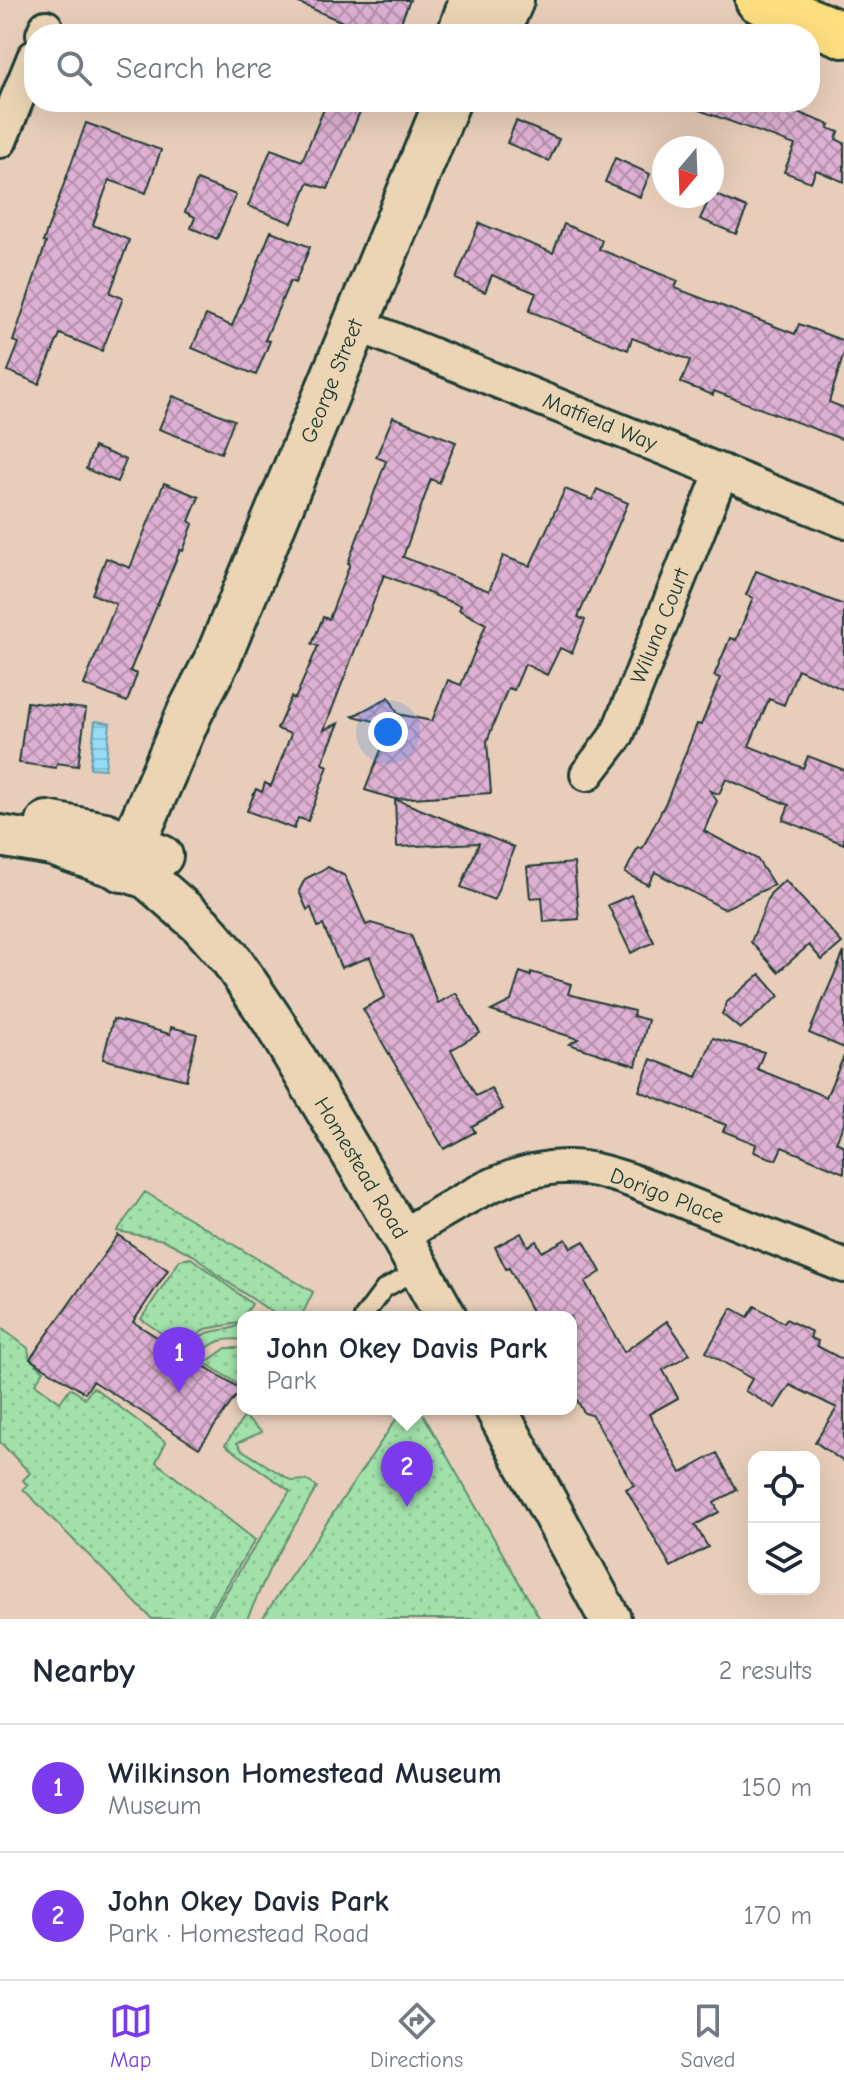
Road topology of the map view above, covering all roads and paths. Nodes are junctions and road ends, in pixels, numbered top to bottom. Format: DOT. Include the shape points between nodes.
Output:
graph roads {
  1 [pos="472,0"];
  2 [pos="511,0"];
  3 [pos="758,0"];
  4 [pos="464,24"];
  5 [pos="500,24"];
  6 [pos="817,24"];
  7 [pos="820,25"];
  8 [pos="844,35"];
  9 [pos="24,82"];
  10 [pos="443,112"];
  11 [pos="0,141"];
  12 [pos="356,324"];
  13 [pos="722,471"];
  14 [pos="844,521"];
  15 [pos="587,774"];
  16 [pos="0,815"];
  17 [pos="0,836"];
  18 [pos="141,861"];
  19 [pos="410,1253"];
  20 [pos="844,1266"];
  21 [pos="368,1311"];
  22 [pos="443,1311"];
  23 [pos="499,1415"];
  24 [pos="610,1619"];
  1 -- 4 [label="main road"];
  2 -- 5 [label="main road"];
  3 -- 6 [label="main road"];
  7 -- 8 [label="main road"];
  9 -- 11 [label="street"];
  10 -- 12 [label="main road, George Street"];
  12 -- 13 [label="street, Matfield Way"];
  12 -- 18 [label="main road, George Street" via="218,658 190,712"];
  13 -- 14 [label="street, Matfield Way"];
  13 -- 15 [label="street, Wiluna Court" via="617,735"];
  16 -- 18 [label="street, Homestead Road" via="105,833"];
  17 -- 18 [label="street, Homestead Road"];
  18 -- 19 [label="street, Homestead Road" via="220,908 251,948 273,1021"];
  19 -- 20 [label="street, Dorigo Place" via="510,1178 566,1166 630,1180"];
  19 -- 21 [label="lane"];
  19 -- 22 [label="street, Homestead Road"];
  23 -- 24 [label="street"];
}
